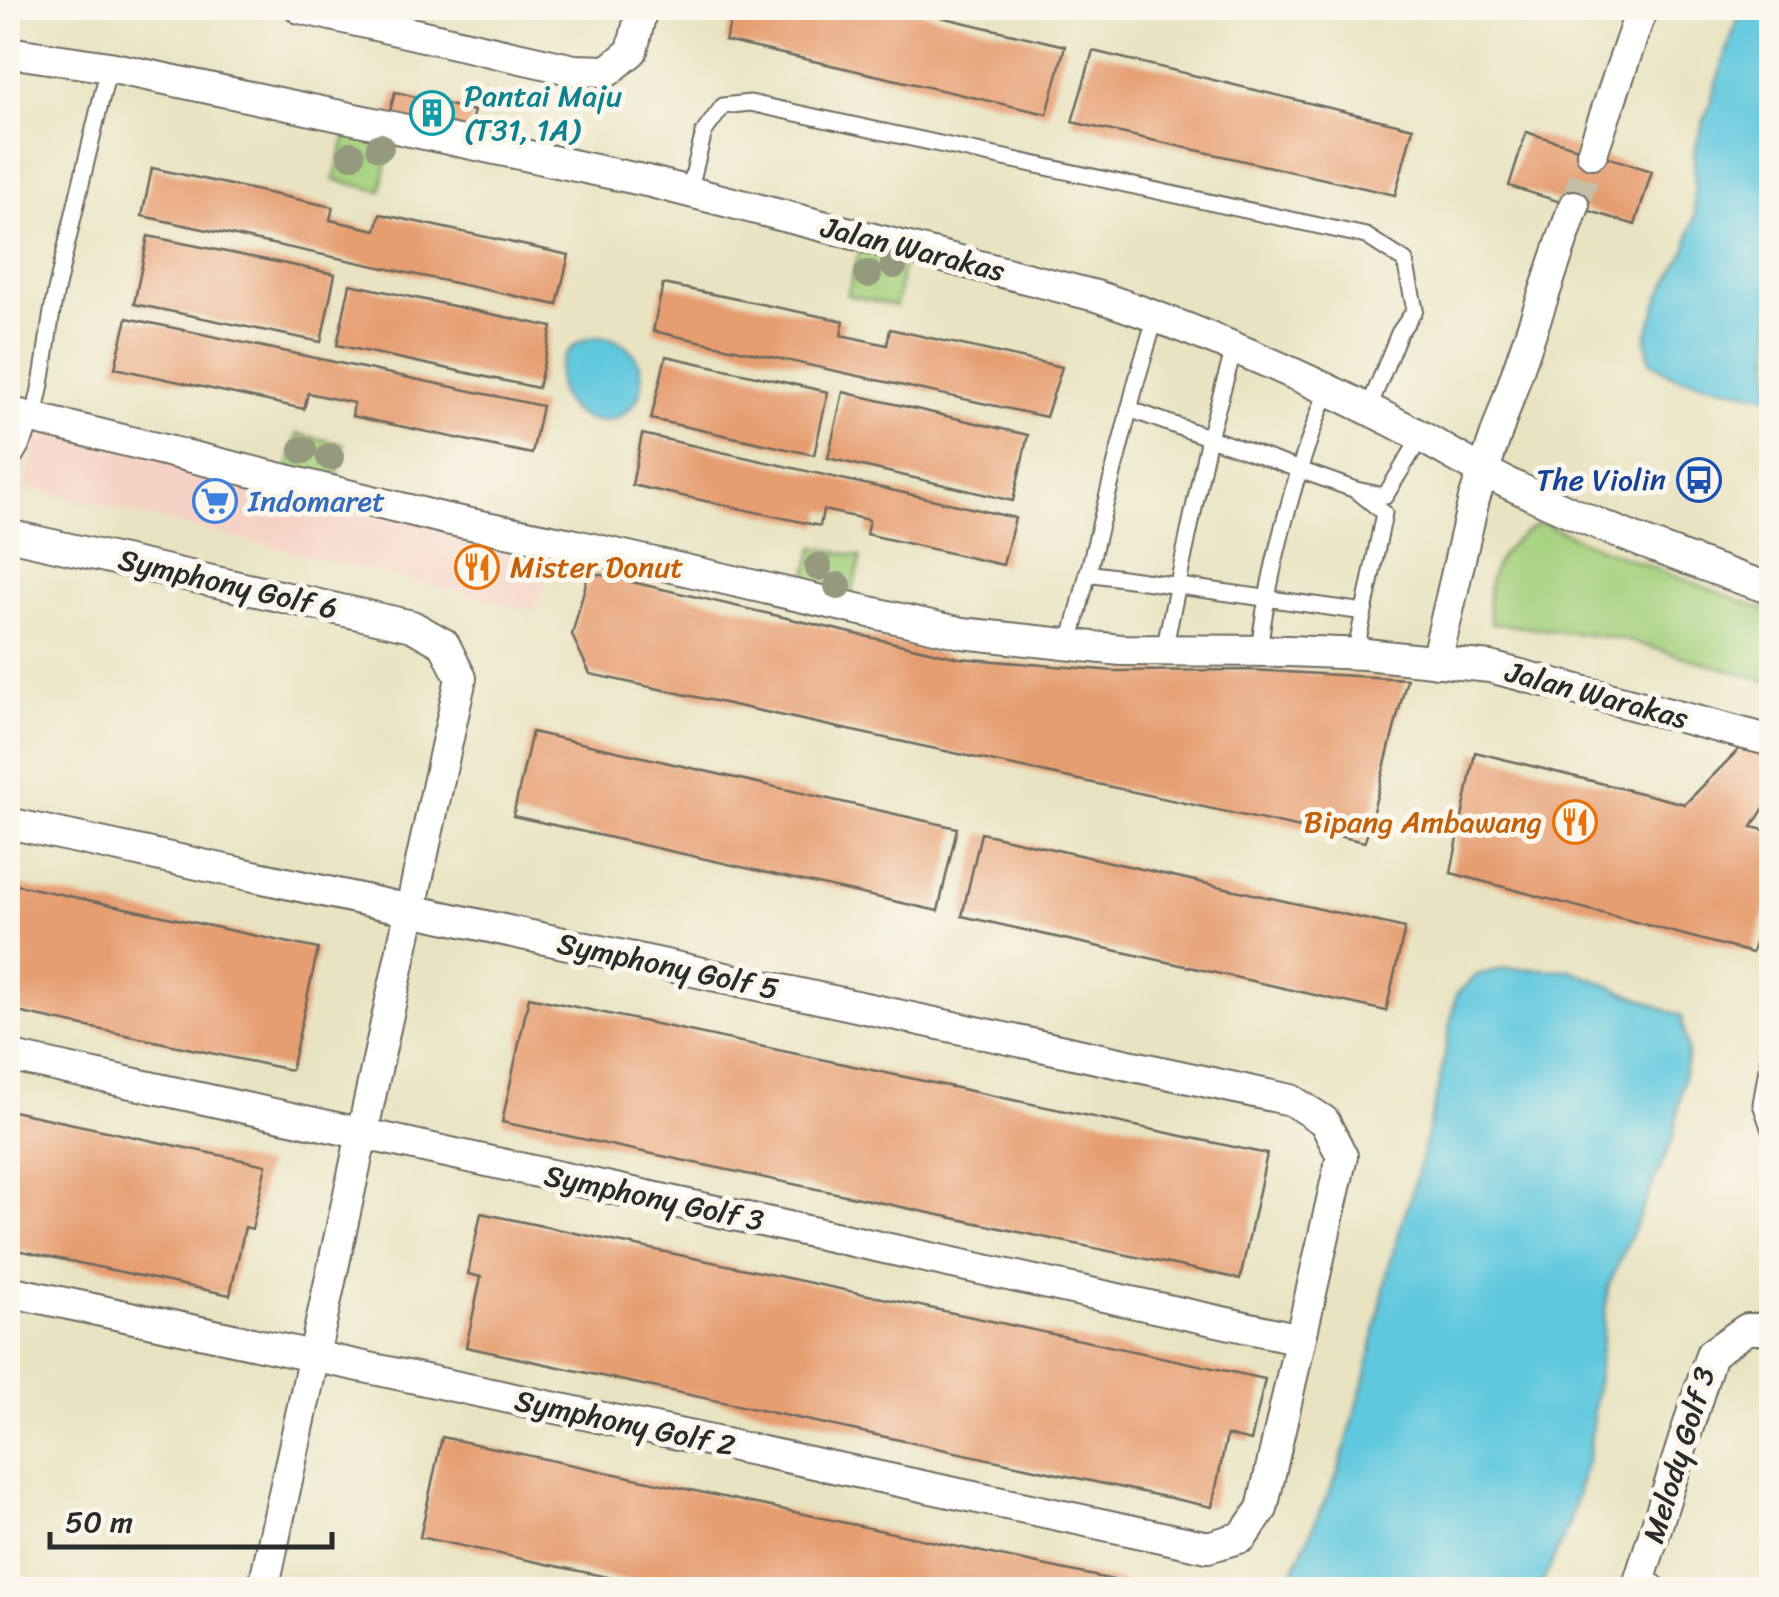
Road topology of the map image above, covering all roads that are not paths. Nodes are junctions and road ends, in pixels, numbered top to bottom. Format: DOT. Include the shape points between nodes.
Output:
graph roads {
  1 [pos="300,8"];
  2 [pos="642,8"];
  3 [pos="1642,8"];
  4 [pos="8,52"];
  5 [pos="108,67"];
  6 [pos="1592,153"];
  7 [pos="689,192"];
  8 [pos="1574,206"];
  9 [pos="1156,316"];
  10 [pos="1234,349"];
  11 [pos="1327,390"];
  12 [pos="1129,409"];
  13 [pos="1368,410"];
  14 [pos="21,415"];
  15 [pos="1209,437"];
  16 [pos="1421,437"];
  17 [pos="8,466"];
  18 [pos="1299,470"];
  19 [pos="1484,471"];
  20 [pos="1356,490"];
  21 [pos="8,534"];
  22 [pos="1087,573"];
  23 [pos="1178,586"];
  24 [pos="1772,589"];
  25 [pos="1266,599"];
  26 [pos="1364,612"];
  27 [pos="1070,644"];
  28 [pos="1164,650"];
  29 [pos="1259,650"];
  30 [pos="1355,654"];
  31 [pos="1436,662"];
  32 [pos="1772,741"];
  33 [pos="8,823"];
  34 [pos="410,910"];
  35 [pos="1772,1039"];
  36 [pos="8,1056"];
  37 [pos="362,1134"];
  38 [pos="1772,1136"];
  39 [pos="8,1291"];
  40 [pos="1759,1329"];
  41 [pos="1300,1339"];
  42 [pos="313,1356"];
  43 [pos="1642,1588"];
  44 [pos="263,1590"];
  1 -- 2 [label="street" via="574,70 608,71 632,52"];
  3 -- 6 [label="street"];
  4 -- 5 [label="street, Jalan Warakas"];
  5 -- 7 [label="street, Jalan Warakas"];
  5 -- 14 [label="lane"];
  7 -- 9 [label="street, Jalan Warakas"];
  7 -- 13 [label="lane" via="704,132 723,106 750,103 1366,236 1405,261 1414,310"];
  8 -- 19 [label="street"];
  9 -- 10 [label="street, Jalan Warakas"];
  9 -- 12 [label="lane"];
  10 -- 11 [label="street, Jalan Warakas"];
  10 -- 15 [label="lane"];
  11 -- 13 [label="street, Jalan Warakas"];
  11 -- 18 [label="lane"];
  12 -- 15 [label="lane"];
  12 -- 22 [label="lane"];
  13 -- 16 [label="street, Jalan Warakas"];
  14 -- 17 [label="lane" via="19,452"];
  14 -- 27 [label="street, Jalan Warakas" via="446,519 962,633"];
  15 -- 18 [label="lane"];
  15 -- 23 [label="lane"];
  16 -- 19 [label="street, Jalan Warakas"];
  16 -- 20 [label="lane" via="1385,496"];
  18 -- 20 [label="lane"];
  18 -- 25 [label="lane"];
  19 -- 24 [label="street, Jalan Warakas" via="1618,533"];
  19 -- 31 [label="street"];
  20 -- 26 [label="lane" via="1384,513"];
  21 -- 34 [label="street, Symphony Golf 6" via="412,626 444,644 461,678"];
  22 -- 23 [label="lane"];
  22 -- 27 [label="lane"];
  23 -- 25 [label="lane"];
  23 -- 28 [label="lane"];
  25 -- 26 [label="lane"];
  25 -- 29 [label="lane"];
  26 -- 30 [label="lane"];
  27 -- 28 [label="street, Jalan Warakas"];
  28 -- 29 [label="street, Jalan Warakas"];
  29 -- 30 [label="street, Jalan Warakas"];
  30 -- 31 [label="street, Jalan Warakas"];
  31 -- 32 [label="street, Jalan Warakas" via="1490,667"];
  33 -- 34 [label="street, Symphony Golf 5"];
  34 -- 37 [label="street"];
  34 -- 41 [label="street, Symphony Golf 5" via="1291,1100 1324,1120 1342,1156"];
  35 -- 38 [label="lane" via="1761,1104"];
  36 -- 37 [label="street, Symphony Golf 3"];
  37 -- 41 [label="street, Symphony Golf 3"];
  37 -- 42 [label="street"];
  39 -- 42 [label="street, Symphony Golf 2"];
  40 -- 43 [label="street, Melody Golf 3" via="1710,1354"];
  41 -- 42 [label="street, Symphony Golf 2" via="1262,1508 1242,1538 1208,1547"];
  42 -- 44 [label="street"];
}
